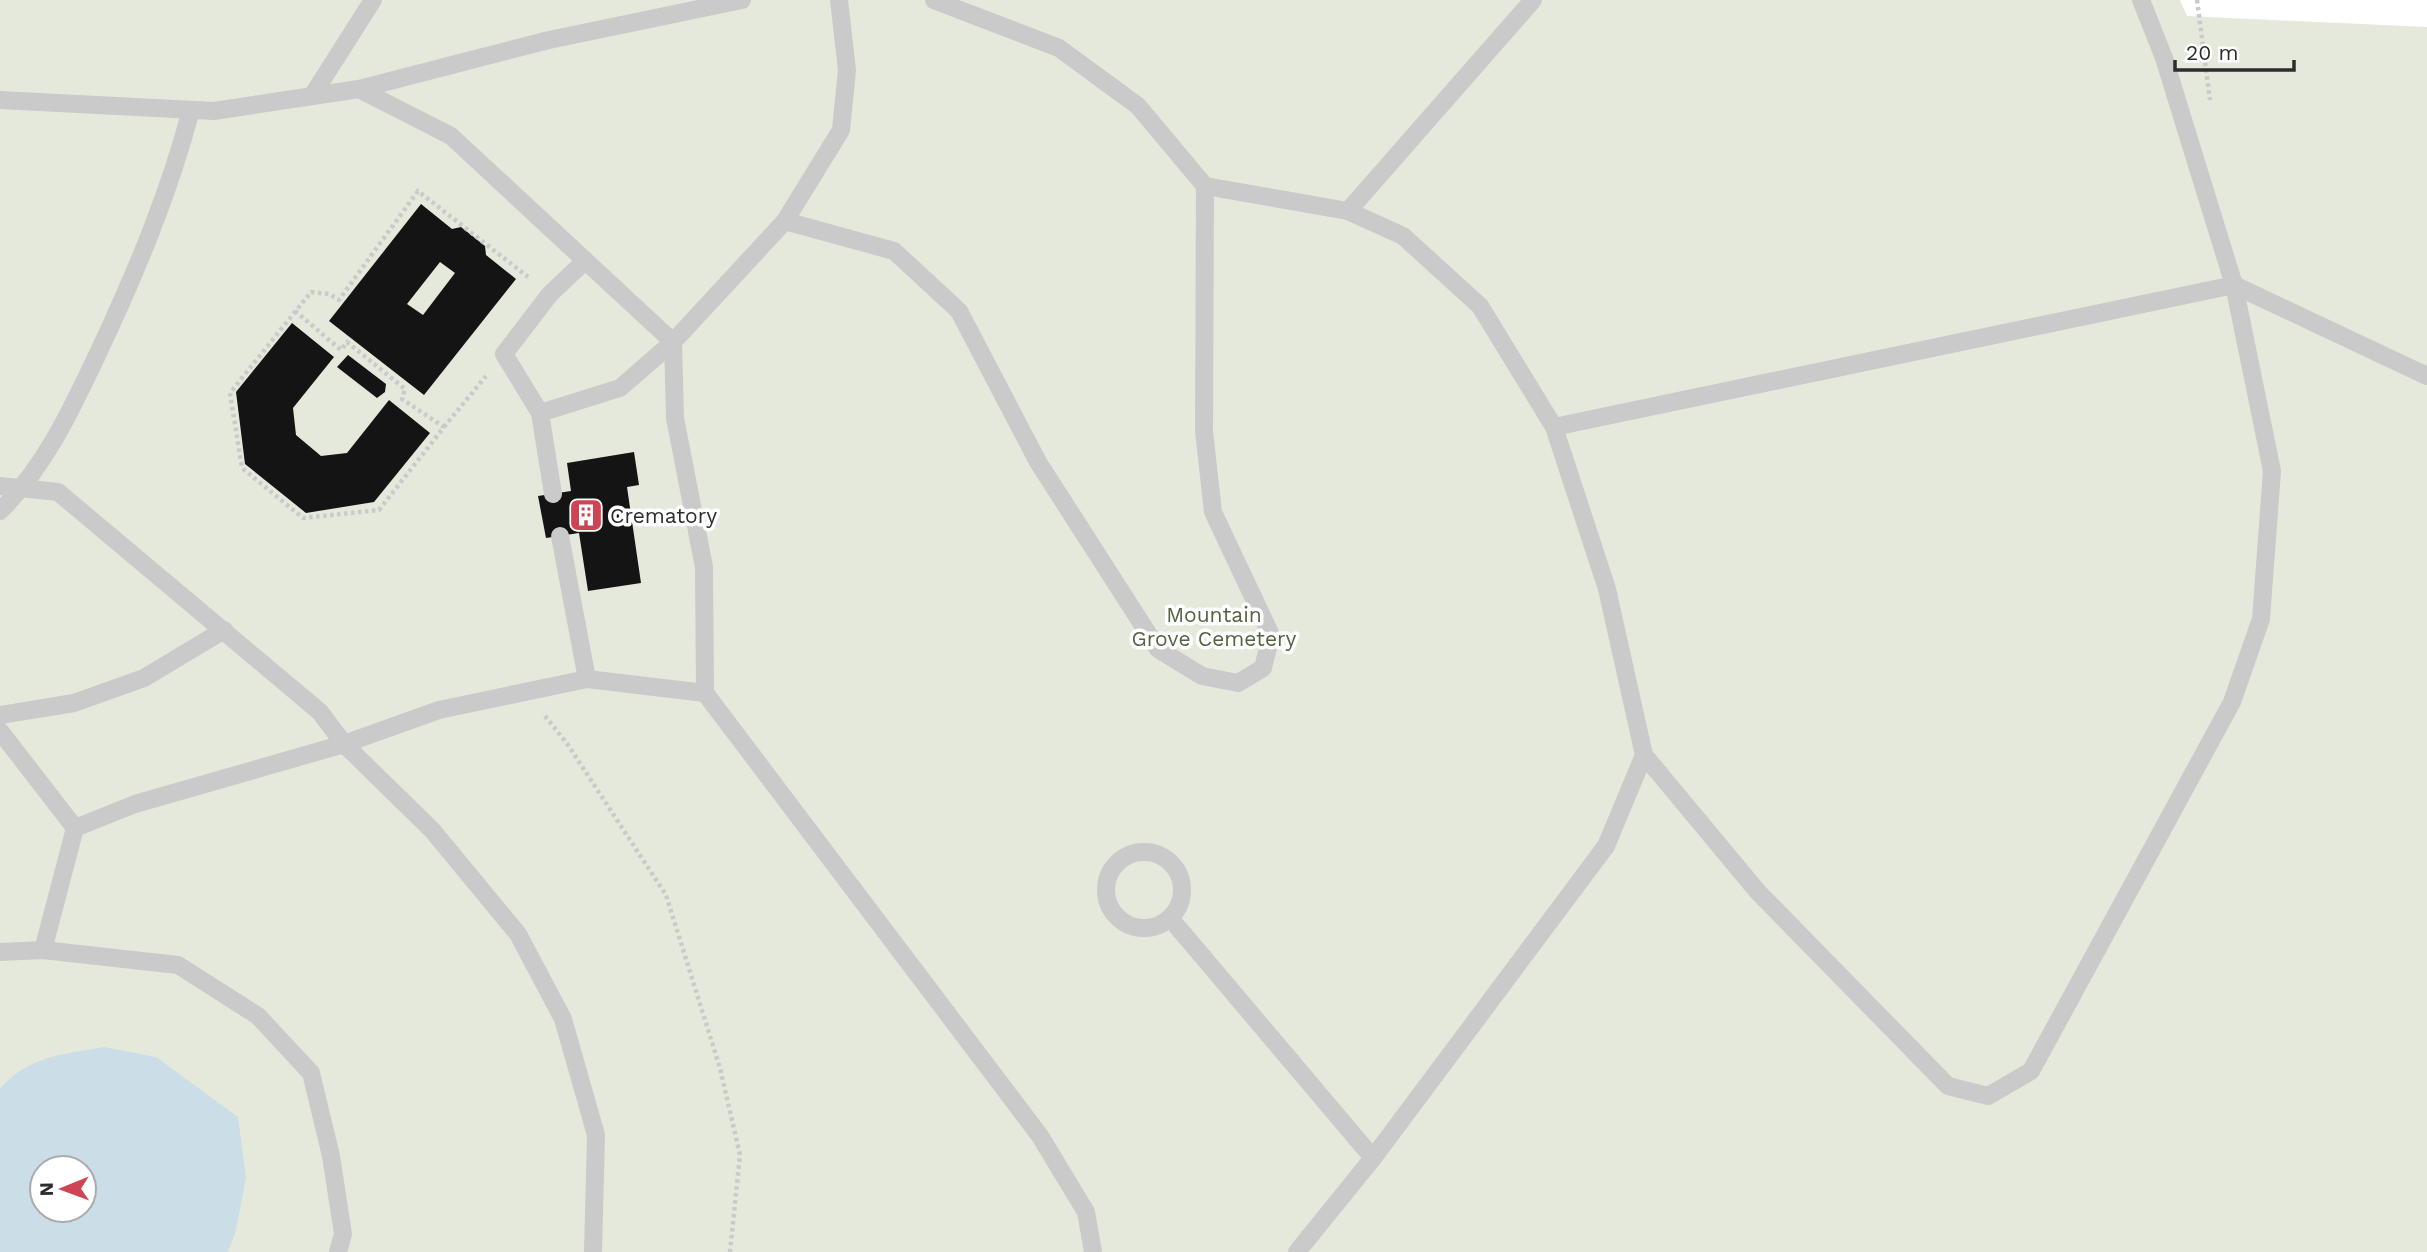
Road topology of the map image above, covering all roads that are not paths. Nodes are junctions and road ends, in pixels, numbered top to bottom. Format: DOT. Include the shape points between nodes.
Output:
graph roads {
  1 [pos="373,0"];
  2 [pos="743,0"];
  3 [pos="839,0"];
  4 [pos="933,0"];
  5 [pos="1533,0"];
  6 [pos="2141,0"];
  7 [pos="359,89"];
  8 [pos="312,96"];
  9 [pos="0,100"];
  10 [pos="191,110"];
  11 [pos="1205,186"];
  12 [pos="1348,211"];
  13 [pos="785,221"];
  14 [pos="585,261"];
  15 [pos="2234,285"];
  16 [pos="673,342"];
  17 [pos="2427,376"];
  18 [pos="540,413"];
  19 [pos="1554,427"];
  20 [pos="0,486"];
  21 [pos="23,489"];
  22 [pos="553,494"];
  23 [pos="0,511"];
  24 [pos="560,536"];
  25 [pos="224,630"];
  26 [pos="587,679"];
  27 [pos="705,693"];
  28 [pos="0,715"];
  29 [pos="0,731"];
  30 [pos="344,744"];
  31 [pos="1644,755"];
  32 [pos="75,828"];
  33 [pos="1170,918"];
  34 [pos="43,950"];
  35 [pos="0,952"];
  36 [pos="1373,1158"];
  37 [pos="338,1252"];
  38 [pos="593,1252"];
  39 [pos="1093,1252"];
  40 [pos="1297,1252"];
  1 -- 8 [label="lane"];
  2 -- 7 [label="lane" via="549,40"];
  3 -- 13 [label="lane" via="846,70 841,130"];
  4 -- 11 [label="lane" via="1059,48 1138,106"];
  5 -- 12 [label="lane"];
  6 -- 15 [label="lane" via="2164,58"];
  7 -- 8 [label="lane"];
  7 -- 14 [label="lane" via="451,136"];
  8 -- 10 [label="lane" via="214,111"];
  9 -- 10 [label="lane"];
  10 -- 21 [label="lane" via="174,172 138,268 67,419"];
  11 -- 12 [label="lane"];
  11 -- 13 [label="lane" via="1204,431 1213,512 1271,635 1263,668 1238,684 1202,676 1158,649 1038,461 959,311 894,251"];
  12 -- 19 [label="lane" via="1403,236 1480,306"];
  13 -- 16 [label="lane"];
  14 -- 16 [label="lane"];
  14 -- 18 [label="lane" via="550,294 504,354"];
  15 -- 17 [label="lane"];
  15 -- 19 [label="lane"];
  15 -- 31 [label="lane" via="2272,471 2261,619 2232,702 2031,1071 1988,1096 1948,1086 1758,892"];
  16 -- 18 [label="lane" via="620,388"];
  16 -- 27 [label="lane" via="676,418 704,567"];
  18 -- 22 [label="lane"];
  19 -- 31 [label="lane" via="1606,589"];
  20 -- 21 [label="lane"];
  21 -- 23 [label="lane"];
  21 -- 25 [label="lane" via="58,492"];
  24 -- 26 [label="lane"];
  25 -- 28 [label="lane" via="145,678 74,703"];
  25 -- 30 [label="lane" via="320,712"];
  26 -- 27 [label="lane"];
  26 -- 30 [label="lane" via="439,710"];
  27 -- 39 [label="lane" via="1040,1136 1086,1212"];
  29 -- 32 [label="lane"];
  30 -- 32 [label="lane" via="135,804"];
  30 -- 38 [label="lane" via="432,830 519,934 564,1019 596,1135"];
  31 -- 36 [label="lane" via="1606,846"];
  32 -- 34 [label="lane"];
  33 -- 33 [label="lane" via="1181,897 1177,873 1170,863 1160,856 1136,852 1115,865 1106,888 1113,913 1122,921 1147,928"];
  33 -- 36 [label="lane"];
  34 -- 35 [label="lane"];
  34 -- 37 [label="lane" via="178,965 258,1016 311,1073 343,1234"];
  36 -- 40 [label="lane"];
}
